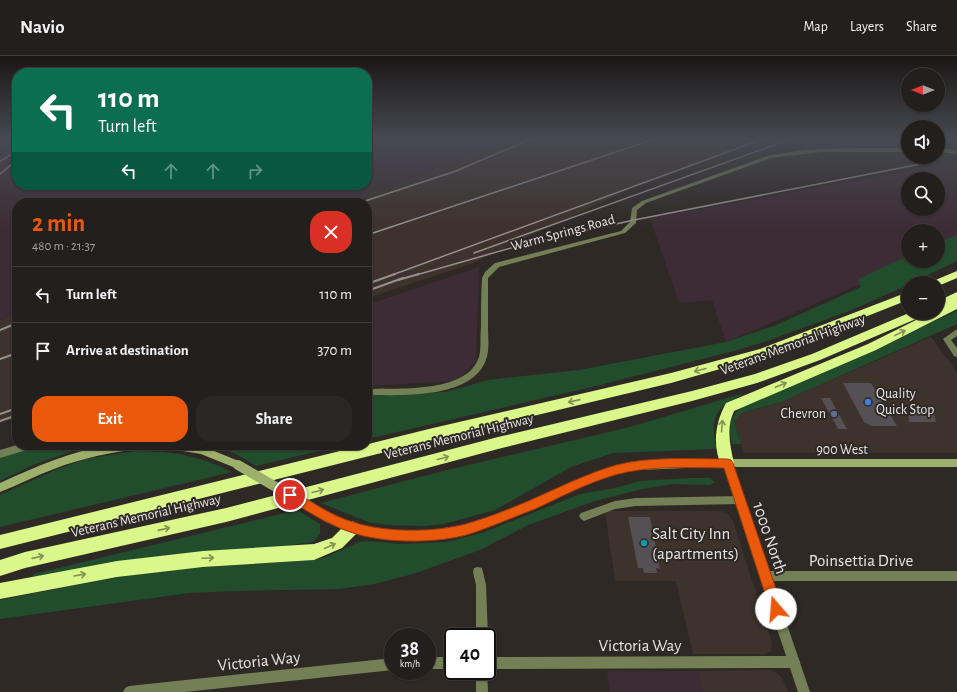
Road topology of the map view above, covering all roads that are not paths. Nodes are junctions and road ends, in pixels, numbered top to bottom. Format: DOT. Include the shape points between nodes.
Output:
graph roads {
  1 [pos="737,169"];
  2 [pos="957,274"];
  3 [pos="945,279"];
  4 [pos="957,296"];
  5 [pos="901,299"];
  6 [pos="945,301"];
  7 [pos="957,304"];
  8 [pos="902,320"];
  9 [pos="957,332"];
  10 [pos="957,354"];
  11 [pos="372,392"];
  12 [pos="13,450"];
  13 [pos="104,450"];
  14 [pos="202,450"];
  15 [pos="0,454"];
  16 [pos="727,463"];
  17 [pos="957,464"];
  18 [pos="0,488"];
  19 [pos="740,500"];
  20 [pos="584,516"];
  21 [pos="352,528"];
  22 [pos="0,542"];
  23 [pos="0,568"];
  24 [pos="478,572"];
  25 [pos="765,576"];
  26 [pos="957,576"];
  27 [pos="0,591"];
  28 [pos="482,628"];
  29 [pos="794,662"];
  30 [pos="496,663"];
  31 [pos="384,665"];
  32 [pos="482,680"];
  33 [pos="129,692"];
  34 [pos="482,692"];
  35 [pos="804,692"];
  1 -- 11 [label="street, Warm Springs Road" via="644,202 634,209 633,223 623,232 498,265 485,278 484,352 476,371 453,386"];
  2 -- 3 [label="highway"];
  4 -- 6 [label="highway"];
  5 -- 22 [label="highway, Veterans Memorial Highway, one-way" via="762,353 671,378"];
  16 -- 7 [label="highway, one-way" via="722,432 723,419 730,407 872,347"];
  23 -- 8 [label="highway, Veterans Memorial Highway, one-way" via="25,560 226,515 498,443 692,396 750,380"];
  9 -- 10 [label="street" via="948,337 947,341"];
  12 -- 15 [label="street"];
  13 -- 18 [label="main road" via="72,457"];
  14 -- 21 [label="main road, 900 West, bridge" via="238,465 329,518"];
  16 -- 17 [label="main road, 900 West"];
  16 -- 19 [label="street, 1000 North"];
  16 -- 21 [label="main road, 900 West" via="650,464 617,470 472,528 410,536 387,535"];
  19 -- 20 [label="street" via="636,502 615,505"];
  19 -- 25 [label="street, 1000 North"];
  27 -- 21 [label="highway, one-way" via="117,569 203,559 314,552 337,543"];
  24 -- 28 [label="street" via="481,585"];
  25 -- 26 [label="street, Poinsettia Drive"];
  25 -- 29 [label="street, 1000 North"];
  29 -- 30 [label="street, Victoria Way"];
  29 -- 35 [label="street, 1000 North"];
  31 -- 33 [label="street, Victoria Way"];
  32 -- 34 [label="street"];
}
